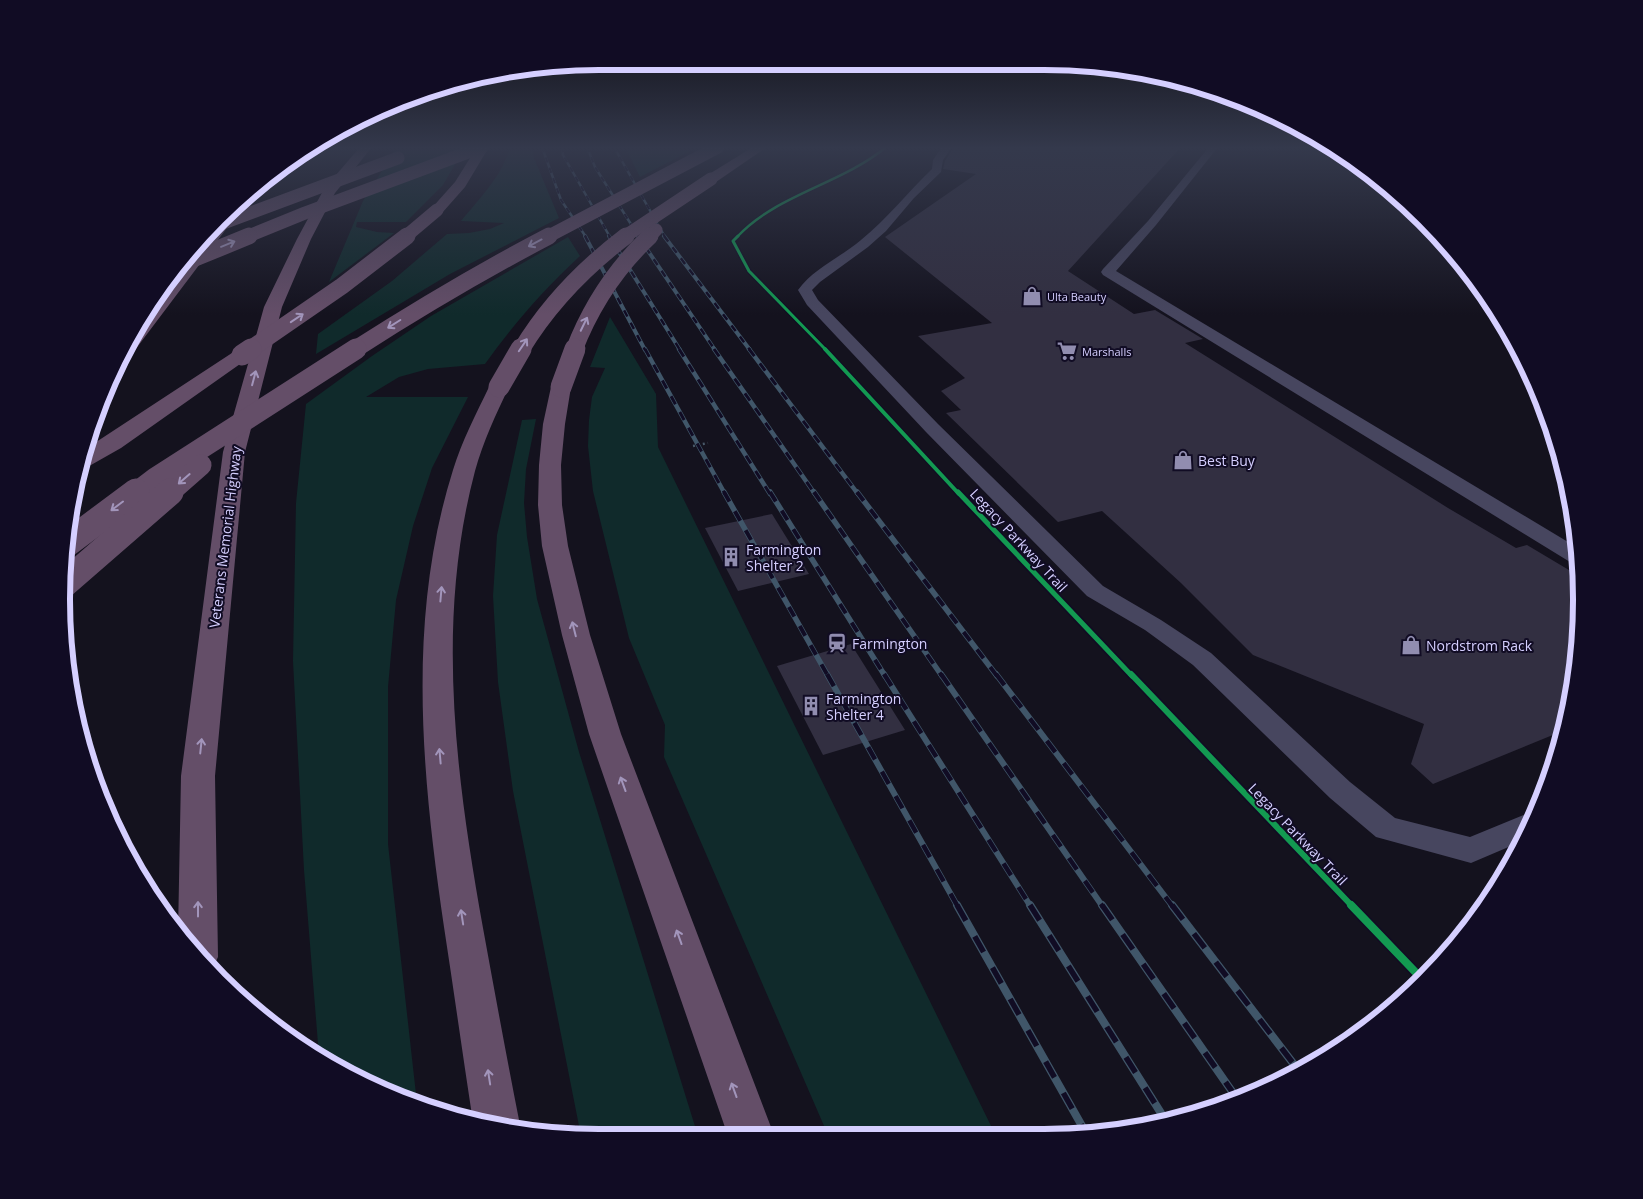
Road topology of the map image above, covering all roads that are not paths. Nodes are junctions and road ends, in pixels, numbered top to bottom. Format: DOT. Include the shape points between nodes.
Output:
graph roads {
  1 [pos="277,203"];
  2 [pos="323,203"];
  3 [pos="332,203"];
  4 [pos="443,203"];
  5 [pos="614,203"];
  6 [pos="676,203"];
  7 [pos="687,203"];
  8 [pos="904,203"];
  9 [pos="1169,203"];
  10 [pos="230,221"];
  11 [pos="210,241"];
  12 [pos="194,258"];
  13 [pos="154,314"];
  14 [pos="242,355"];
  15 [pos="275,402"];
  16 [pos="95,438"];
  17 [pos="90,456"];
  18 [pos="74,539"];
  19 [pos="1571,552"];
  20 [pos="71,578"];
  21 [pos="1521,828"];
  22 [pos="198,945"];
  23 [pos="496,1119"];
  24 [pos="749,1129"];
  1 -- 10 [label="highway, bridge"];
  22 -- 2 [label="highway, Veterans Memorial Highway, one-way" via="198,776 234,452 277,298"];
  12 -- 3 [label="highway, one-way, bridge"];
  14 -- 4 [label="highway, one-way, bridge" via="361,274"];
  5 -- 15 [label="highway, one-way, bridge" via="446,292"];
  23 -- 6 [label="highway, one-way, bridge" via="445,809 439,746 437,686 441,588 455,508 475,440 499,387 538,323 584,271 618,242"];
  24 -- 7 [label="highway, one-way, bridge" via="605,734 576,635 555,546 550,505 552,440 561,386 575,343 606,286 646,240"];
  8 -- 21 [label="lane" via="864,244 815,279 805,290 812,302 932,428 1095,592 1153,625 1202,659 1340,790 1386,828 1470,850"];
  9 -- 19 [label="lane" via="1108,272"];
  11 -- 13 [label="highway"];
  14 -- 16 [label="highway"];
  14 -- 17 [label="highway"];
  15 -- 18 [label="highway, one-way, bridge" via="155,478"];
  15 -- 20 [label="highway, one-way, bridge"];
}
